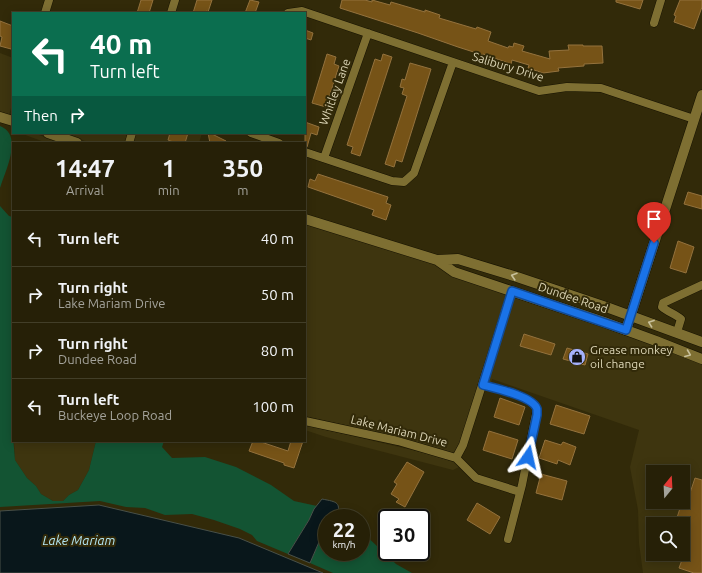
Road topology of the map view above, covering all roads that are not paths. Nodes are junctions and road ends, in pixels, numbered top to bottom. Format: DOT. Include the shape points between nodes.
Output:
graph roads {
  1 [pos="50,0"];
  2 [pos="175,0"];
  3 [pos="661,0"];
  4 [pos="45,12"];
  5 [pos="171,12"];
  6 [pos="295,12"];
  7 [pos="305,12"];
  8 [pos="306,12"];
  9 [pos="654,22"];
  10 [pos="368,33"];
  11 [pos="453,62"];
  12 [pos="702,95"];
  13 [pos="0,116"];
  14 [pos="12,119"];
  15 [pos="694,119"];
  16 [pos="51,134"];
  17 [pos="254,134"];
  18 [pos="74,142"];
  19 [pos="276,142"];
  20 [pos="306,152"];
  21 [pos="324,158"];
  22 [pos="306,219"];
  23 [pos="437,260"];
  24 [pos="702,285"];
  25 [pos="512,291"];
  26 [pos="630,316"];
  27 [pos="626,330"];
  28 [pos="677,332"];
  29 [pos="702,342"];
  30 [pos="702,360"];
  31 [pos="483,385"];
  32 [pos="306,420"];
  33 [pos="456,458"];
  34 [pos="520,492"];
  35 [pos="508,539"];
  1 -- 4 [label="street"];
  2 -- 5 [label="street"];
  3 -- 9 [label="street"];
  6 -- 7 [label="street, Salibury Drive"];
  8 -- 10 [label="street, Salibury Drive"];
  10 -- 11 [label="street, Salibury Drive"];
  10 -- 21 [label="street, Whitley Lane"];
  11 -- 15 [label="street, Salibury Drive" via="539,92 567,87 602,88"];
  11 -- 21 [label="street, Salibury Drive" via="414,173 404,182 392,181"];
  12 -- 15 [label="main road"];
  13 -- 14 [label="main road"];
  15 -- 26 [label="main road"];
  16 -- 18 [label="main road"];
  17 -- 19 [label="street"];
  20 -- 21 [label="street, Salibury Drive"];
  22 -- 23 [label="main road, Dundee Road"];
  23 -- 25 [label="main road, Dundee Road" via="454,272"];
  26 -- 23 [label="main road, Dundee Road, one-way" via="458,259"];
  24 -- 28 [label="street" via="663,303 662,307 681,319"];
  25 -- 27 [label="main road, Dundee Road"];
  25 -- 31 [label="street, Lake Mariam Drive"];
  26 -- 27 [label="main road"];
  28 -- 26 [label="main road, Dundee Road, one-way"];
  27 -- 30 [label="main road, Dundee Road, one-way"];
  28 -- 29 [label="main road, Dundee Road"];
  31 -- 33 [label="street, Lake Mariam Drive" via="463,445"];
  31 -- 34 [label="street" via="523,397 532,402 537,410"];
  32 -- 33 [label="street, Lake Mariam Drive" via="398,441"];
  33 -- 34 [label="street" via="476,478"];
  34 -- 35 [label="street"];
}
